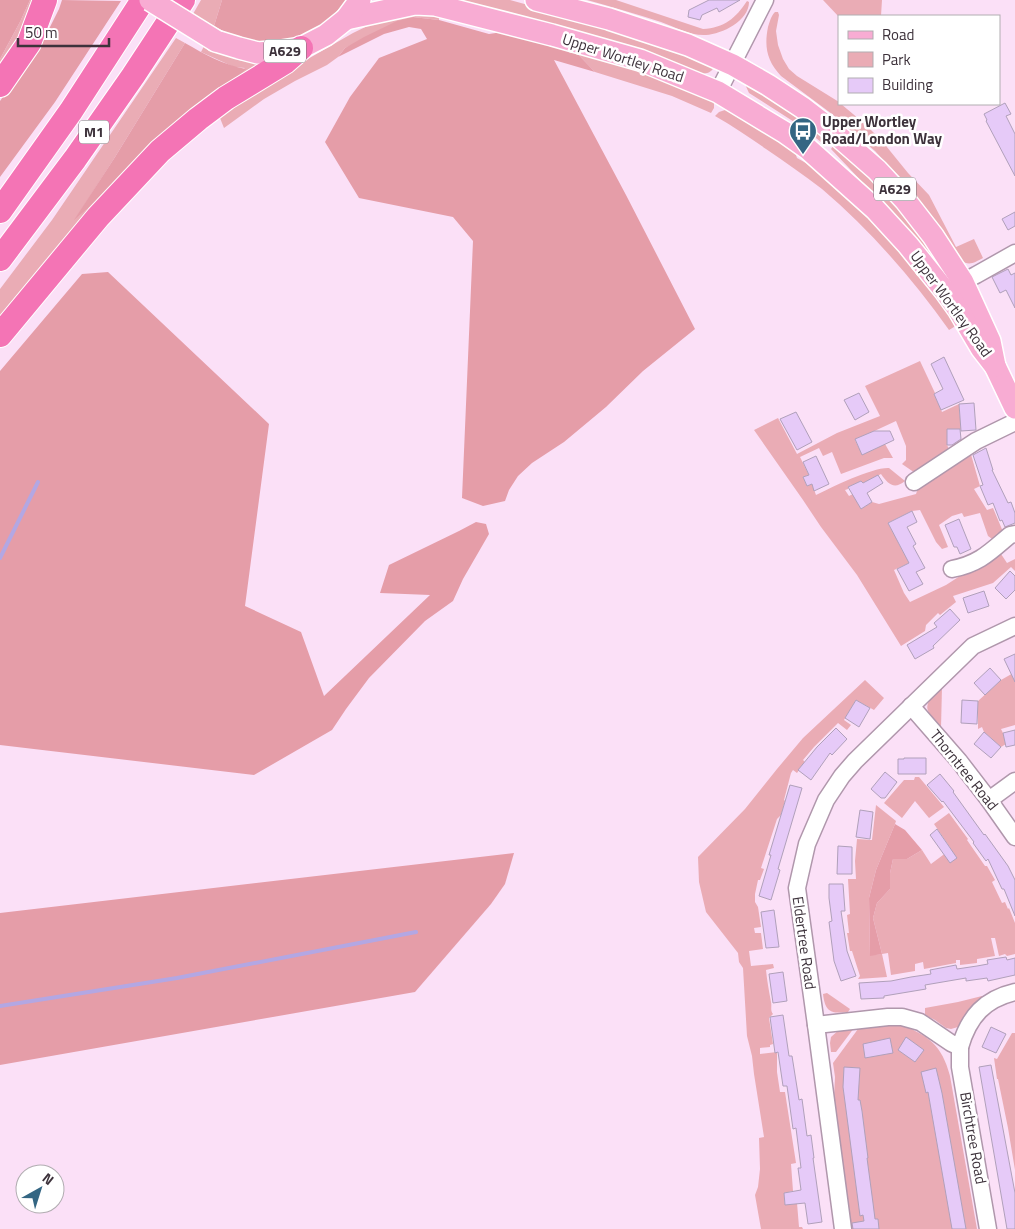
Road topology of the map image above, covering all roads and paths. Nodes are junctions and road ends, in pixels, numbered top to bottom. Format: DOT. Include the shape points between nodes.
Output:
graph roads {
  1 [pos="45,0"];
  2 [pos="144,0"];
  3 [pos="150,0"];
  4 [pos="183,0"];
  5 [pos="360,0"];
  6 [pos="536,0"];
  7 [pos="765,0"];
  8 [pos="346,19"];
  9 [pos="301,48"];
  10 [pos="733,65"];
  11 [pos="0,85"];
  12 [pos="718,92"];
  13 [pos="0,211"];
  14 [pos="1015,253"];
  15 [pos="0,259"];
  16 [pos="954,286"];
  17 [pos="0,334"];
  18 [pos="1015,408"];
  19 [pos="1015,422"];
  20 [pos="914,482"];
  21 [pos="1015,534"];
  22 [pos="952,569"];
  23 [pos="1015,626"];
  24 [pos="911,706"];
  25 [pos="1015,782"];
  26 [pos="989,800"];
  27 [pos="1015,837"];
  28 [pos="1015,992"];
  29 [pos="816,1025"];
  30 [pos="960,1046"];
  31 [pos="843,1229"];
  32 [pos="988,1229"];
  1 -- 11 [label="highway" via="29,42"];
  2 -- 13 [label="highway, M1"];
  3 -- 9 [label="main road, A629, bridge" via="216,41 258,52"];
  4 -- 15 [label="highway, M1" via="75,159"];
  5 -- 8 [label="main road, A629"];
  6 -- 10 [label="main road, Upper Wortley Road / A629" via="663,36"];
  7 -- 10 [label="street"];
  8 -- 9 [label="main road, A629" via="326,35"];
  8 -- 12 [label="main road, Upper Wortley Road / A629" via="415,4 435,5 640,60"];
  9 -- 17 [label="highway" via="285,62 226,98 160,151 98,217"];
  10 -- 12 [label="street"];
  10 -- 16 [label="main road, Upper Wortley Road / A629" via="803,108 877,170 927,229"];
  12 -- 16 [label="main road, Upper Wortley Road / A629" via="808,149"];
  14 -- 16 [label="street"];
  16 -- 18 [label="main road, Upper Wortley Road / A629" via="990,341 995,366"];
  19 -- 20 [label="street" via="976,441"];
  21 -- 22 [label="street" via="978,561"];
  23 -- 24 [label="street, Eldertree Road" via="972,646"];
  24 -- 26 [label="street, Thorntree Road"];
  24 -- 29 [label="street, Eldertree Road" via="842,776 826,800 807,844 797,888"];
  25 -- 26 [label="street"];
  26 -- 27 [label="street, Thorntree Road"];
  28 -- 30 [label="street" via="997,997 980,1010"];
  29 -- 30 [label="street" via="902,1016 920,1022"];
  29 -- 31 [label="street, Eldertree Road"];
  30 -- 32 [label="street, Birchtree Road" via="960,1067"];
}
